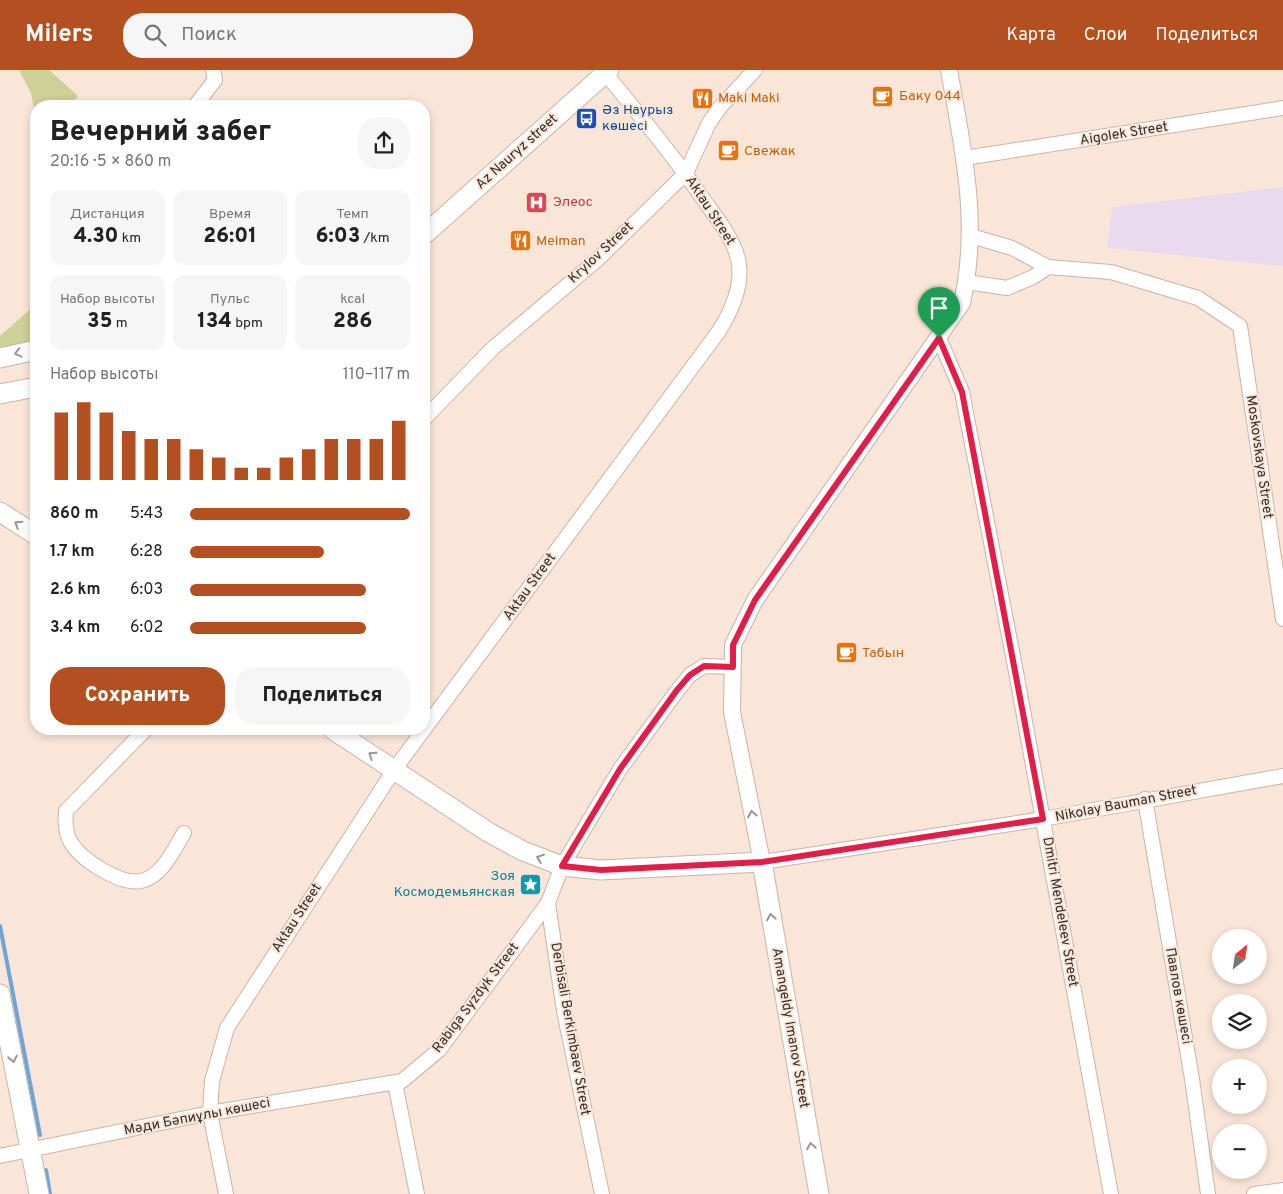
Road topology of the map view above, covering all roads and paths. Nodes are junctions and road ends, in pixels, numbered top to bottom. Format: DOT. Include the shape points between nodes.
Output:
graph roads {
  1 [pos="213,70"];
  2 [pos="754,70"];
  3 [pos="949,70"];
  4 [pos="608,72"];
  5 [pos="200,100"];
  6 [pos="1283,108"];
  7 [pos="965,158"];
  8 [pos="686,173"];
  9 [pos="430,230"];
  10 [pos="971,236"];
  11 [pos="1048,267"];
  12 [pos="966,282"];
  13 [pos="939,338"];
  14 [pos="30,351"];
  15 [pos="0,358"];
  16 [pos="30,388"];
  17 [pos="0,394"];
  18 [pos="430,413"];
  19 [pos="0,512"];
  20 [pos="30,532"];
  21 [pos="1283,618"];
  22 [pos="733,667"];
  23 [pos="430,721"];
  24 [pos="140,735"];
  25 [pos="341,735"];
  26 [pos="420,735"];
  27 [pos="394,770"];
  28 [pos="1283,776"];
  29 [pos="1145,799"];
  30 [pos="1043,819"];
  31 [pos="184,833"];
  32 [pos="762,862"];
  33 [pos="562,866"];
  34 [pos="548,903"];
  35 [pos="0,994"];
  36 [pos="395,1083"];
  37 [pos="210,1113"];
  38 [pos="30,1150"];
  39 [pos="0,1156"];
  40 [pos="1283,1190"];
  41 [pos="38,1194"];
  42 [pos="226,1194"];
  43 [pos="417,1194"];
  44 [pos="602,1194"];
  45 [pos="819,1194"];
  46 [pos="1111,1194"];
  47 [pos="1208,1194"];
  48 [pos="1254,1194"];
  1 -- 5 [label="street" via="215,80"];
  2 -- 8 [label="street, Krylov Street" via="709,123"];
  3 -- 7 [label="street"];
  4 -- 8 [label="street, Aktau Street"];
  4 -- 9 [label="main road, Az Nauryz street"];
  6 -- 7 [label="street, Aigolek Street"];
  7 -- 10 [label="street"];
  8 -- 18 [label="street, Krylov Street" via="597,260 493,348"];
  8 -- 23 [label="street, Aktau Street" via="732,241 738,260 739,278 727,318"];
  10 -- 11 [label="street" via="1012,248"];
  10 -- 12 [label="street"];
  11 -- 12 [label="street" via="1007,288"];
  11 -- 21 [label="street, Moskovskaya Street" via="1111,272 1198,298 1240,326"];
  12 -- 13 [label="street" via="962,303"];
  13 -- 22 [label="street" via="755,600 733,645"];
  13 -- 30 [label="street, Dmitri Mendeleev Street" via="962,392"];
  14 -- 15 [label="main road, one-way"];
  16 -- 17 [label="main road"];
  20 -- 19 [label="main road, one-way"];
  32 -- 22 [label="street, one-way" via="732,712"];
  22 -- 33 [label="street" via="704,666 681,685 620,769"];
  24 -- 31 [label="street" via="66,811 64,824 70,842 95,866 117,878 141,881 161,869"];
  27 -- 25 [label="main road, one-way"];
  26 -- 27 [label="street, Aktau Street"];
  33 -- 27 [label="main road, one-way" via="523,851 488,832"];
  27 -- 37 [label="street, Aktau Street" via="227,1028 212,1081"];
  28 -- 29 [label="street, Nikolay Bauman Street"];
  29 -- 30 [label="street, Nikolay Bauman Street"];
  29 -- 47 [label="street, Павлов көшесі"];
  30 -- 32 [label="street, Nikolay Bauman Street"];
  30 -- 46 [label="street, Dmitri Mendeleev Street"];
  32 -- 33 [label="main road" via="601,870"];
  45 -- 32 [label="main road, Amangeldy Imanov Street, one-way"];
  33 -- 34 [label="street, Derbisali Berkimbaev Street"];
  34 -- 36 [label="street, Rabiga Syzdyk Street" via="439,1050 402,1081"];
  34 -- 44 [label="street, Derbisali Berkimbaev Street" via="564,1010"];
  35 -- 38 [label="main road, one-way"];
  36 -- 37 [label="street, Мәди Бәпиұлы көшесі"];
  36 -- 43 [label="street"];
  37 -- 38 [label="street, Мәди Бәпиұлы көшесі"];
  37 -- 42 [label="street, Aktau Street"];
  38 -- 39 [label="street, Мәди Бәпиұлы көшесі"];
  38 -- 41 [label="main road"];
  40 -- 48 [label="street"];
}
